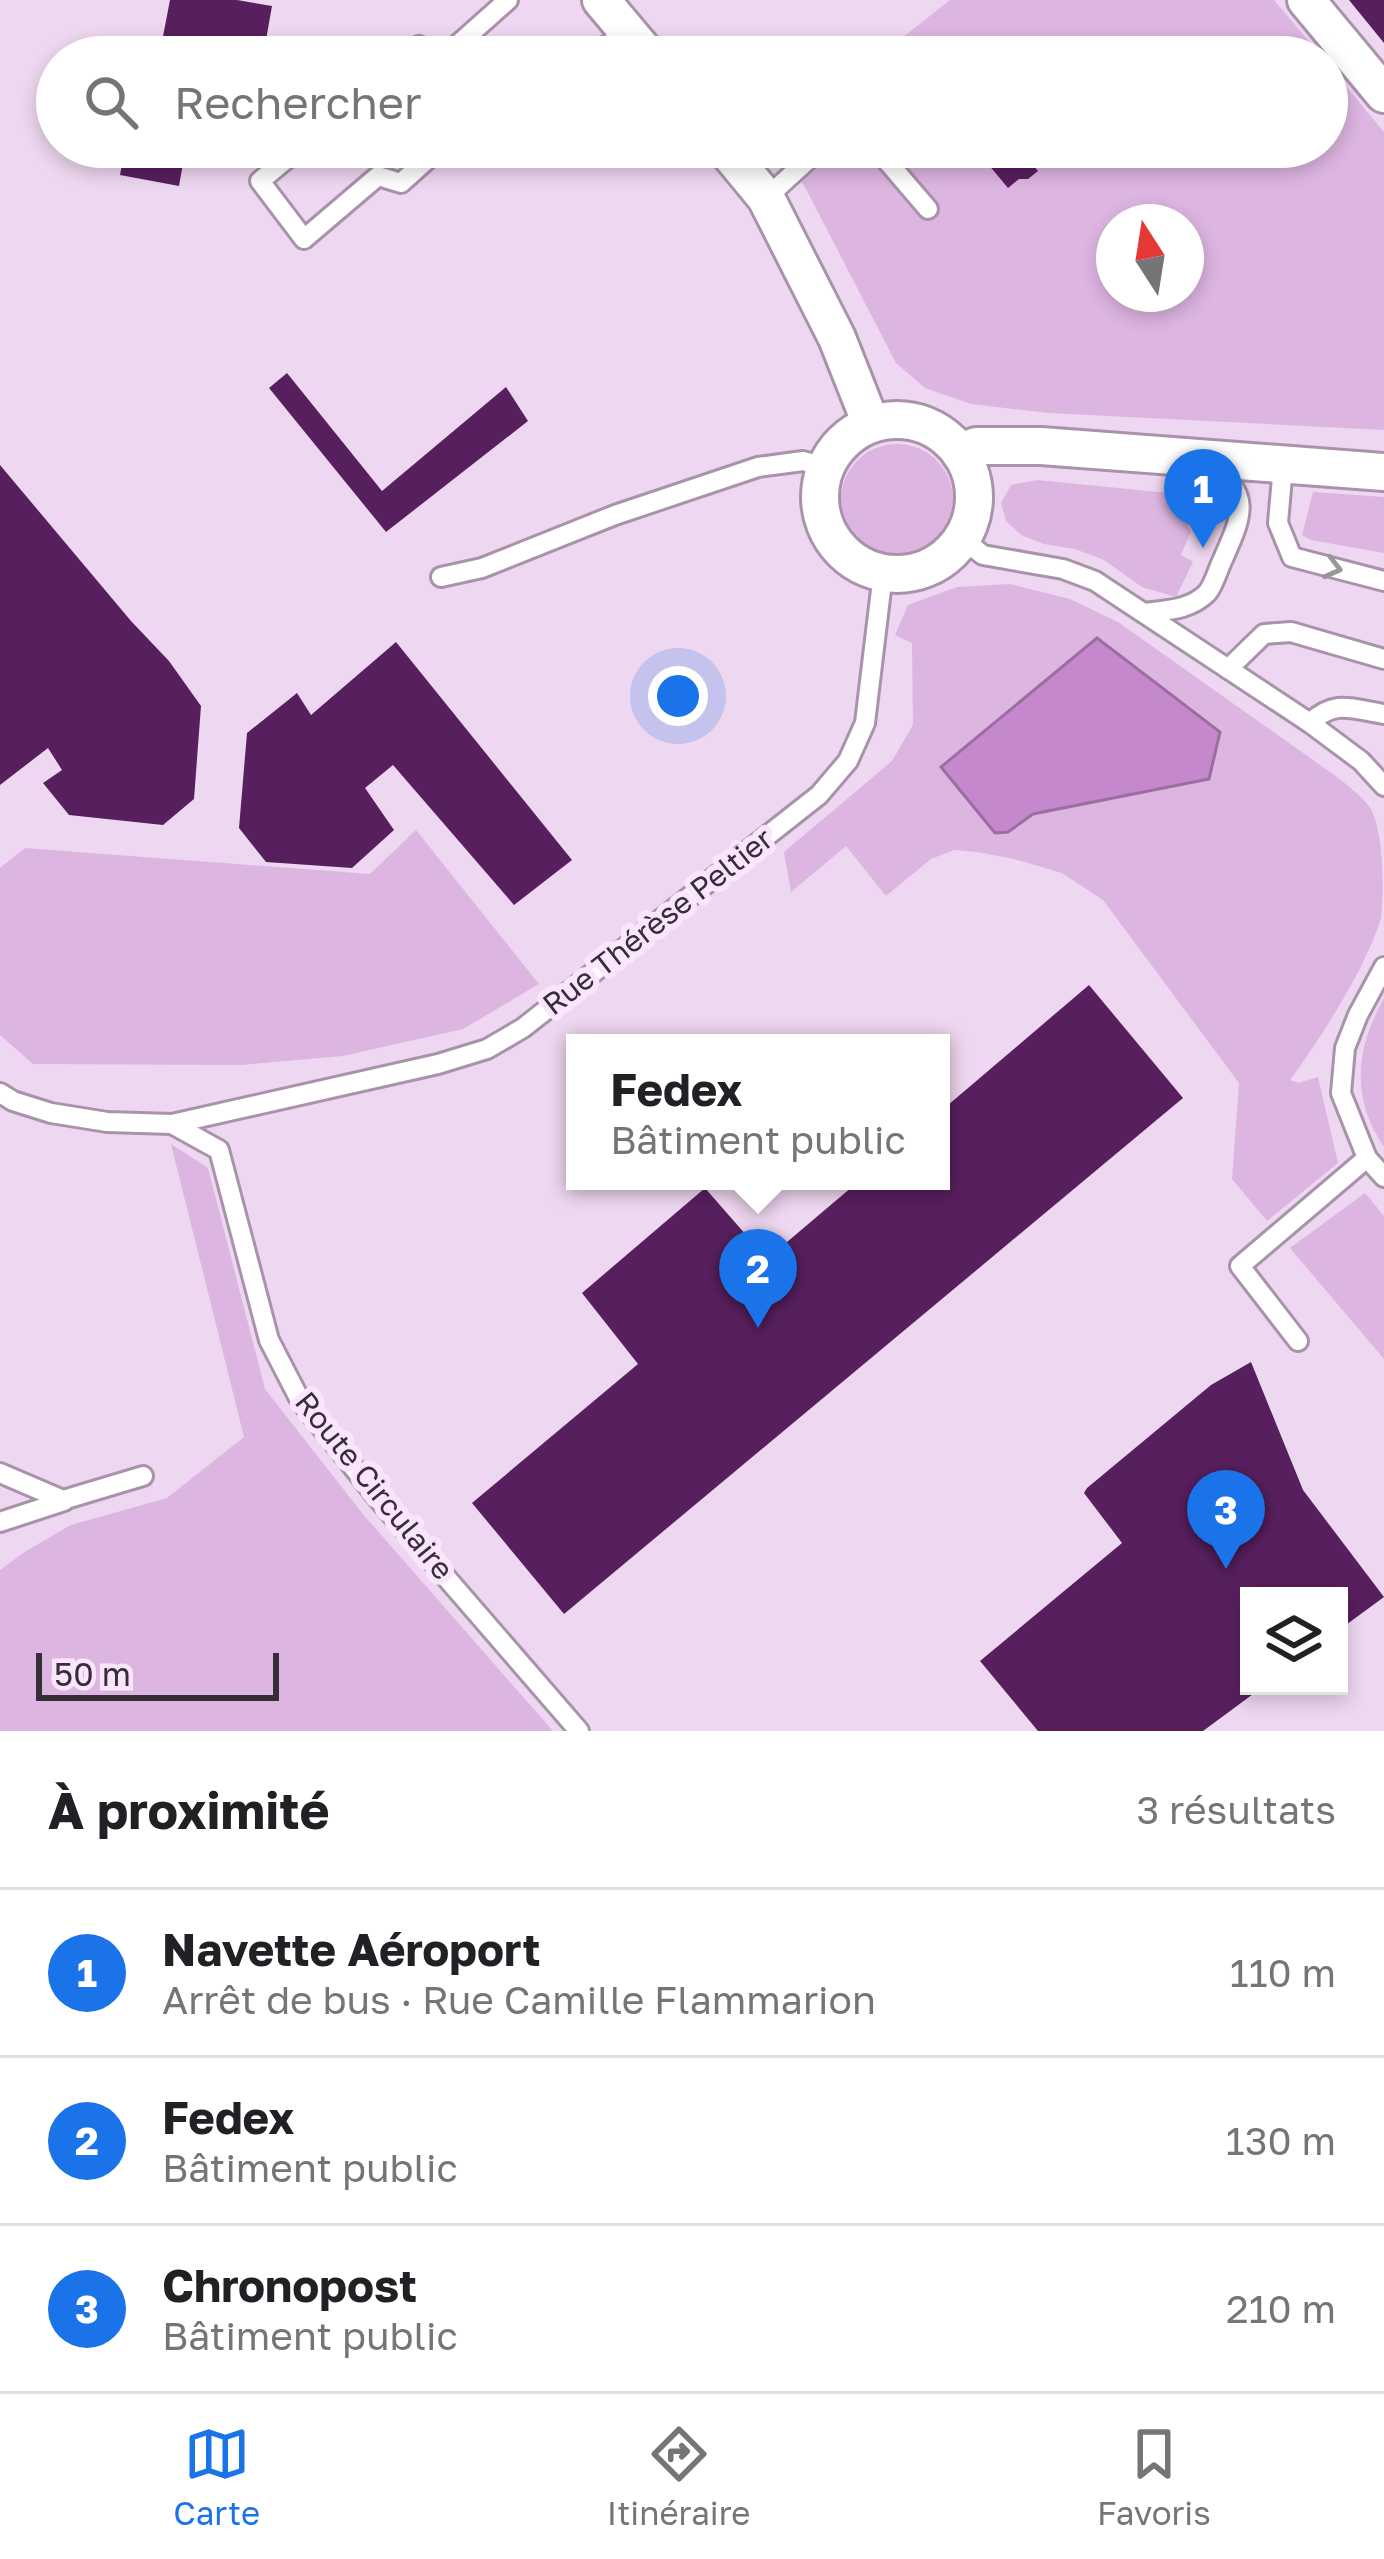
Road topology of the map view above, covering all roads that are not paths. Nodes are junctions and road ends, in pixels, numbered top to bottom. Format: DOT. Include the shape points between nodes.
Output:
graph roads {
  1 [pos="508,0"];
  2 [pos="601,0"];
  3 [pos="1313,2"];
  4 [pos="466,36"];
  5 [pos="631,36"];
  6 [pos="1339,36"];
  7 [pos="1348,47"];
  8 [pos="1384,94"];
  9 [pos="276,168"];
  10 [pos="418,168"];
  11 [pos="741,168"];
  12 [pos="799,168"];
  13 [pos="893,168"];
  14 [pos="766,198"];
  15 [pos="928,209"];
  16 [pos="872,424"];
  17 [pos="960,453"];
  18 [pos="1196,460"];
  19 [pos="1283,466"];
  20 [pos="825,467"];
  21 [pos="1384,472"];
  22 [pos="962,538"];
  23 [pos="883,573"];
  24 [pos="440,577"];
  25 [pos="1384,581"];
  26 [pos="1145,613"];
  27 [pos="1384,659"];
  28 [pos="1228,669"];
  29 [pos="1384,714"];
  30 [pos="1310,724"];
  31 [pos="1384,787"];
  32 [pos="1384,967"];
  33 [pos="0,1093"];
  34 [pos="172,1124"];
  35 [pos="1367,1158"];
  36 [pos="1384,1178"];
  37 [pos="1298,1341"];
  38 [pos="0,1473"];
  39 [pos="143,1476"];
  40 [pos="71,1498"];
  41 [pos="0,1522"];
  42 [pos="580,1731"];
  1 -- 4 [label="lane"];
  2 -- 5 [label="street"];
  3 -- 6 [label="street"];
  7 -- 8 [label="street"];
  9 -- 10 [label="lane" via="260,182 304,239 378,176 401,183"];
  11 -- 14 [label="street"];
  12 -- 14 [label="lane"];
  13 -- 15 [label="lane"];
  14 -- 16 [label="street"];
  16 -- 17 [label="street" via="921,424"];
  16 -- 20 [label="street" via="836,448"];
  17 -- 18 [label="street" via="1041,446"];
  17 -- 22 [label="street" via="974,495"];
  18 -- 19 [label="street"];
  18 -- 26 [label="lane" via="1225,476 1240,497 1240,521 1209,591 1186,607"];
  19 -- 21 [label="street"];
  19 -- 25 [label="lane, one-way" via="1278,523 1292,557"];
  20 -- 23 [label="street" via="821,512 829,534 861,566"];
  20 -- 24 [label="lane" via="758,467"];
  22 -- 23 [label="street" via="928,568"];
  22 -- 26 [label="lane" via="983,555 1095,581"];
  23 -- 34 [label="lane, Rue Thérèse Peltier" via="865,723 848,761 819,795 523,1028 487,1049 417,1069"];
  26 -- 28 [label="lane"];
  27 -- 28 [label="lane" via="1291,632 1264,634"];
  28 -- 30 [label="lane"];
  29 -- 30 [label="lane" via="1345,707 1324,710"];
  30 -- 31 [label="lane"];
  32 -- 35 [label="lane" via="1345,1048 1342,1093"];
  33 -- 34 [label="lane" via="52,1113"];
  34 -- 42 [label="lane, Route Circulaire" via="219,1150 269,1340 300,1400"];
  35 -- 36 [label="lane"];
  35 -- 37 [label="lane" via="1240,1266"];
  38 -- 40 [label="lane"];
  39 -- 40 [label="lane"];
  40 -- 41 [label="lane"];
}
